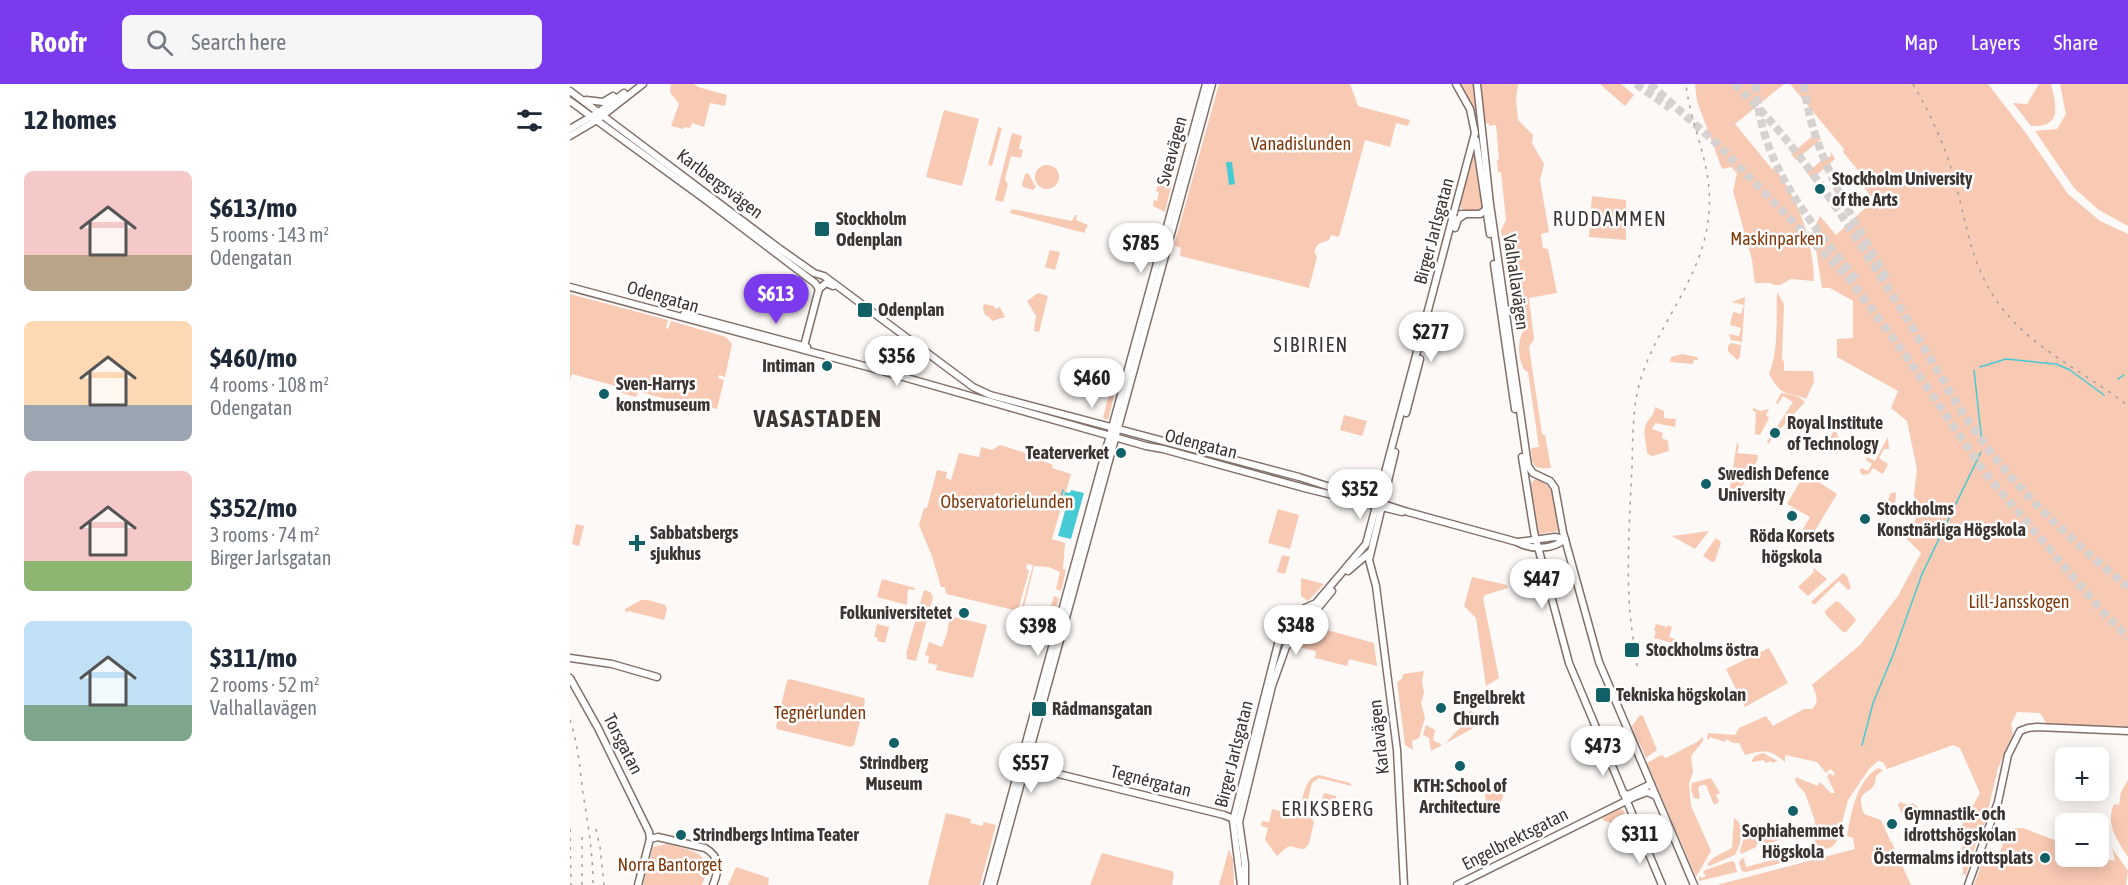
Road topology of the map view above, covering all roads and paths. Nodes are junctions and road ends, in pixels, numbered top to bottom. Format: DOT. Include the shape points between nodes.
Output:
graph roads {
  1 [pos="636,84"];
  2 [pos="643,84"];
  3 [pos="1206,84"];
  4 [pos="1212,84"];
  5 [pos="1456,84"];
  6 [pos="1477,84"];
  7 [pos="572,93"];
  8 [pos="625,93"];
  9 [pos="570,101"];
  10 [pos="601,114"];
  11 [pos="594,119"];
  12 [pos="570,129"];
  13 [pos="1475,133"];
  14 [pos="570,136"];
  15 [pos="1457,202"];
  16 [pos="1488,207"];
  17 [pos="1454,213"];
  18 [pos="1467,215"];
  19 [pos="1488,223"];
  20 [pos="570,285"];
  21 [pos="821,287"];
  22 [pos="849,295"];
  23 [pos="805,347"];
  24 [pos="990,395"];
  25 [pos="1115,428"];
  26 [pos="1113,436"];
  27 [pos="1541,477"];
  28 [pos="1527,486"];
  29 [pos="1379,505"];
  30 [pos="1565,539"];
  31 [pos="1538,544"];
  32 [pos="1368,548"];
  33 [pos="1354,559"];
  34 [pos="1366,561"];
  35 [pos="1281,632"];
  36 [pos="1292,638"];
  37 [pos="571,656"];
  38 [pos="570,678"];
  39 [pos="2128,731"];
  40 [pos="1026,766"];
  41 [pos="1651,784"];
  42 [pos="1623,792"];
  43 [pos="1656,796"];
  44 [pos="1626,801"];
  45 [pos="646,824"];
  46 [pos="1236,825"];
  47 [pos="658,837"];
  48 [pos="650,838"];
  49 [pos="1405,883"];
  50 [pos="638,885"];
  51 [pos="713,885"];
  52 [pos="987,885"];
  53 [pos="993,885"];
  54 [pos="1243,885"];
  55 [pos="1457,885"];
  56 [pos="1662,885"];
  57 [pos="1694,885"];
  58 [pos="1968,885"];
  1 -- 8 [label="main road"];
  2 -- 10 [label="main road"];
  3 -- 25 [label="main road, Sveavägen"];
  4 -- 25 [label="main road, Sveavägen"];
  5 -- 13 [label="main road, Birger Jarlsgatan" via="1470,108"];
  6 -- 16 [label="main road, Valhallavägen"];
  7 -- 8 [label="main road, Karlbergsvägen" via="601,103"];
  7 -- 10 [label="main road, Karlbergsvägen"];
  8 -- 10 [label="main road"];
  9 -- 11 [label="main road, Karlbergsvägen"];
  10 -- 11 [label="main road"];
  10 -- 22 [label="main road, Karlbergsvägen" via="789,255"];
  11 -- 12 [label="main road"];
  11 -- 14 [label="main road"];
  11 -- 21 [label="main road, Karlbergsvägen"];
  13 -- 15 [label="main road, Birger Jarlsgatan"];
  13 -- 16 [label="main road, Valhallavägen"];
  15 -- 17 [label="main road, Birger Jarlsgatan"];
  15 -- 18 [label="main road"];
  16 -- 18 [label="main road" via="1480,214"];
  16 -- 19 [label="main road, Valhallavägen"];
  16 -- 27 [label="main road, Valhallavägen" via="1526,459 1529,469"];
  17 -- 18 [label="main road"];
  17 -- 29 [label="main road, Birger Jarlsgatan"];
  18 -- 19 [label="main road"];
  18 -- 29 [label="main road, Birger Jarlsgatan" via="1460,216 1455,226"];
  19 -- 28 [label="main road, Valhallavägen"];
  20 -- 23 [label="main road, Odengatan"];
  21 -- 22 [label="main road, Karlbergsvägen" via="829,284"];
  21 -- 23 [label="main road"];
  22 -- 24 [label="main road, Karlbergsvägen" via="973,387"];
  23 -- 26 [label="main road, Odengatan"];
  24 -- 25 [label="main road, Odengatan"];
  25 -- 26 [label="main road, Sveavägen"];
  25 -- 29 [label="main road, Odengatan" via="1299,477"];
  26 -- 29 [label="main road, Odengatan"];
  26 -- 40 [label="main road, Sveavägen"];
  26 -- 52 [label="main road, Sveavägen"];
  27 -- 28 [label="main road" via="1534,477"];
  27 -- 30 [label="main road, Valhallavägen" via="1555,488"];
  28 -- 31 [label="main road, Valhallavägen"];
  29 -- 31 [label="main road, Odengatan" via="1517,542"];
  29 -- 32 [label="main road, Birger Jarlsgatan"];
  30 -- 31 [label="main road, Odengatan" via="1555,537"];
  30 -- 41 [label="main road, Valhallavägen" via="1599,662"];
  31 -- 42 [label="main road, Valhallavägen" via="1569,663"];
  32 -- 33 [label="main road, Birger Jarlsgatan"];
  32 -- 34 [label="main road, Karlavägen"];
  33 -- 34 [label="main road"];
  33 -- 35 [label="main road, Birger Jarlsgatan" via="1316,603 1285,617"];
  34 -- 36 [label="main road, Birger Jarlsgatan" via="1350,569"];
  34 -- 49 [label="main road, Karlavägen" via="1376,591 1397,750"];
  35 -- 36 [label="main road"];
  35 -- 46 [label="main road, Birger Jarlsgatan"];
  36 -- 46 [label="main road, Birger Jarlsgatan" via="1272,686"];
  37 -- 37 [label="main road" via="655,675 601,662"];
  38 -- 45 [label="main road, Torsgatan"];
  39 -- 58 [label="main road" via="2020,731 2008,755 1998,802"];
  40 -- 46 [label="main road, Tegnérgatan"];
  40 -- 53 [label="main road, Sveavägen"];
  41 -- 42 [label="main road" via="1628,795"];
  41 -- 43 [label="main road, Valhallavägen"];
  42 -- 44 [label="main road, Valhallavägen"];
  43 -- 44 [label="main road, Engelbrektsgatan" via="1645,792"];
  43 -- 57 [label="main road, Valhallavägen"];
  44 -- 55 [label="main road, Engelbrektsgatan"];
  44 -- 56 [label="main road, Valhallavägen"];
  45 -- 47 [label="main road, Torsgatan"];
  45 -- 48 [label="main road, Torsgatan"];
  46 -- 54 [label="main road, Birger Jarlsgatan"];
  47 -- 48 [label="main road"];
  47 -- 51 [label="main road" via="710,851 718,864"];
  48 -- 50 [label="main road"];
}
